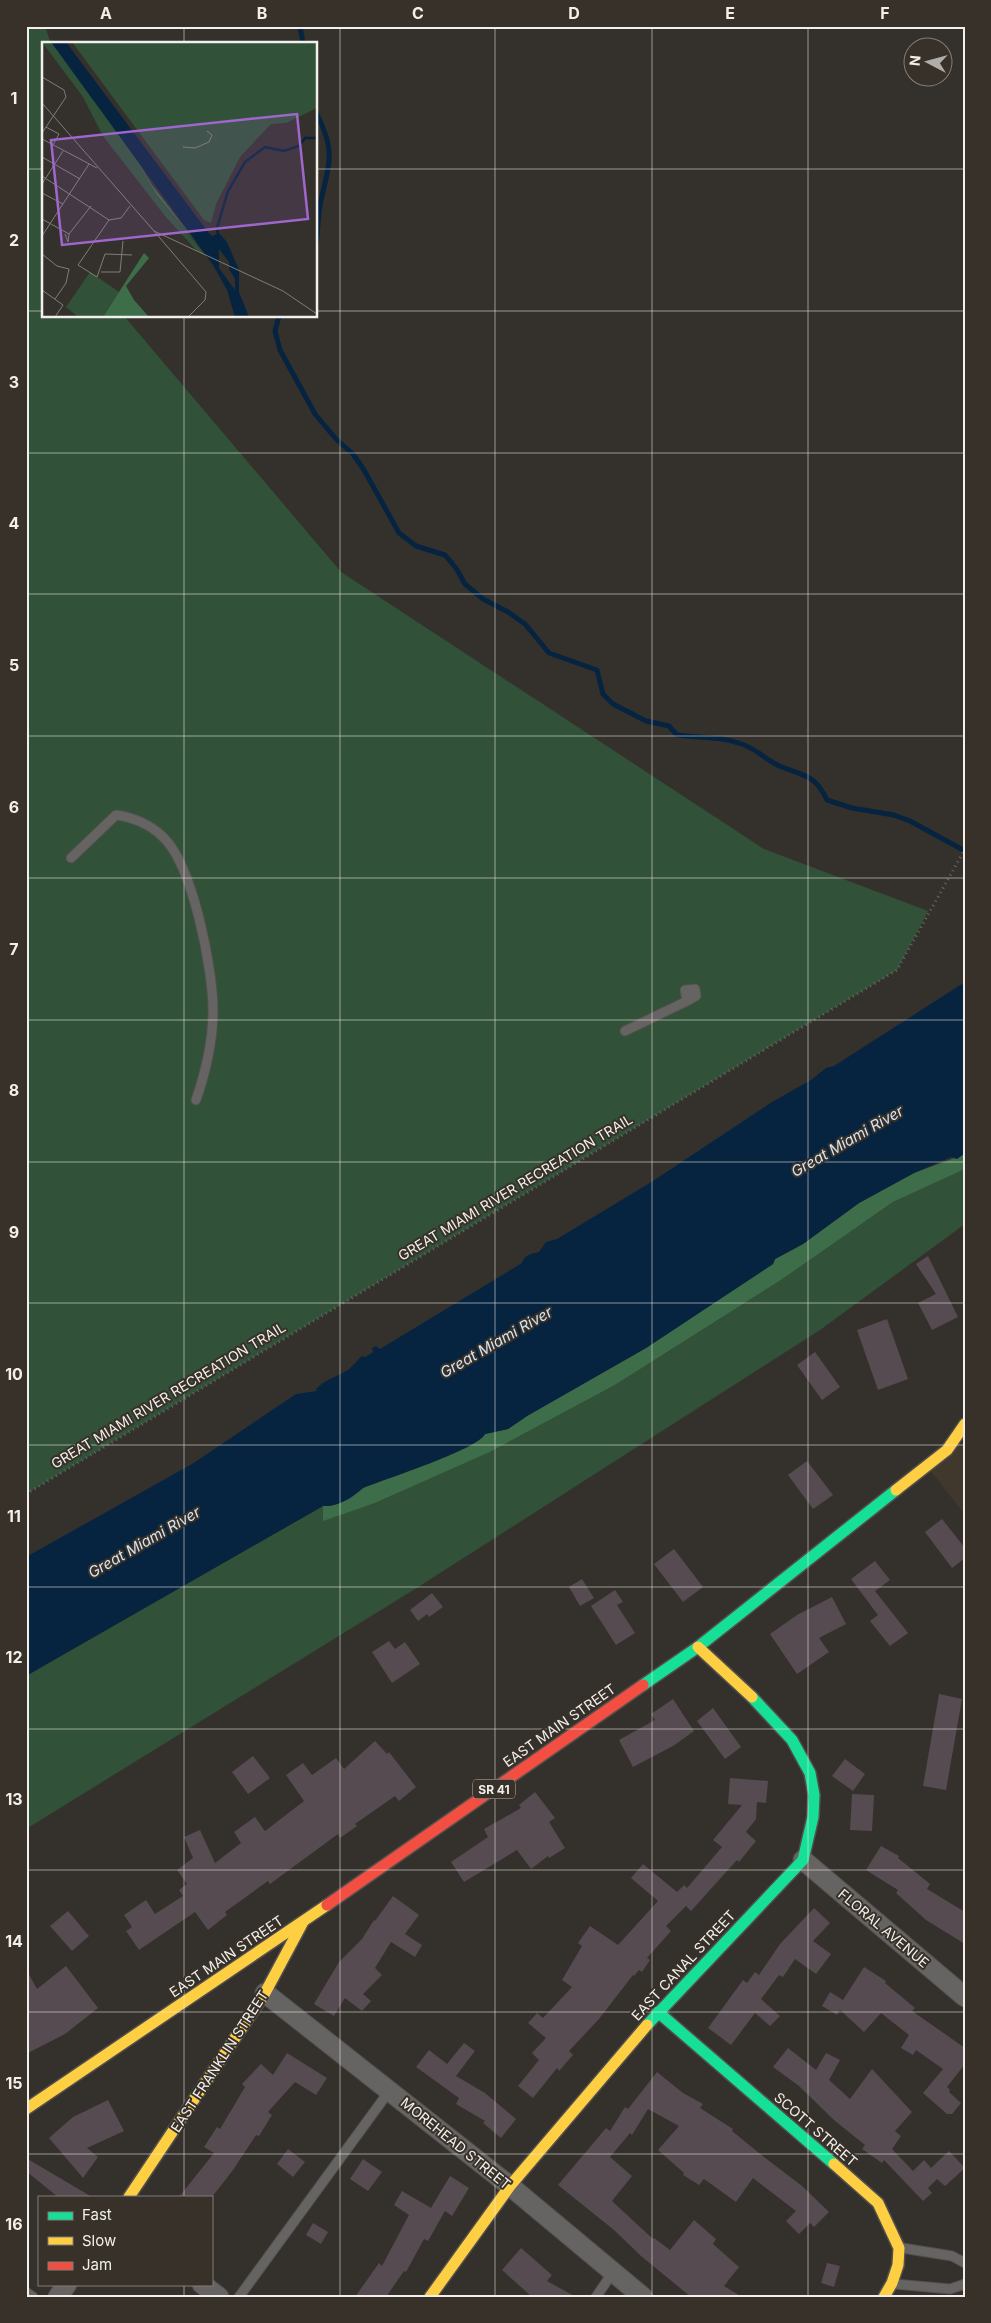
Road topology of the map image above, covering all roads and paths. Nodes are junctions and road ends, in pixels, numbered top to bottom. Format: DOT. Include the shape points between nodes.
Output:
graph roads {
  1 [pos="965,850"];
  2 [pos="71,858"];
  3 [pos="687,1001"];
  4 [pos="625,1030"];
  5 [pos="196,1100"];
  6 [pos="965,1424"];
  7 [pos="965,1442"];
  8 [pos="947,1450"];
  9 [pos="26,1494"];
  10 [pos="698,1647"];
  11 [pos="803,1860"];
  12 [pos="303,1922"];
  13 [pos="265,1993"];
  14 [pos="965,1997"];
  15 [pos="658,2012"];
  16 [pos="390,2090"];
  17 [pos="26,2109"];
  18 [pos="510,2186"];
  19 [pos="130,2196"];
  20 [pos="898,2248"];
  21 [pos="965,2263"];
  22 [pos="613,2272"];
  23 [pos="892,2284"];
  24 [pos="965,2284"];
  25 [pos="66,2286"];
  26 [pos="204,2286"];
  27 [pos="26,2292"];
  28 [pos="33,2297"];
  29 [pos="58,2297"];
  30 [pos="218,2297"];
  31 [pos="239,2297"];
  32 [pos="430,2297"];
  33 [pos="596,2297"];
  34 [pos="643,2297"];
  35 [pos="884,2297"];
  1 -- 9 [label="path, GREAT MIAMI RIVER RECREATION TRAIL" via="897,970"];
  2 -- 5 [label="lane" via="116,815 141,822 164,838 185,873 213,989 211,1040"];
  3 -- 4 [label="lane"];
  6 -- 8 [label="street, SR 41"];
  7 -- 8 [label="street"];
  8 -- 10 [label="street, EAST MAIN STREET / SR 41"];
  10 -- 11 [label="street, EAST CANAL STREET" via="798,1747 810,1773 814,1803 813,1830"];
  10 -- 12 [label="street, EAST MAIN STREET / SR 41"];
  11 -- 14 [label="street, FLORAL AVENUE"];
  11 -- 15 [label="street, EAST CANAL STREET"];
  12 -- 13 [label="street, EAST FRANKLIN STREET"];
  12 -- 17 [label="street, EAST MAIN STREET / SR 41"];
  13 -- 16 [label="street, MOREHEAD STREET"];
  13 -- 19 [label="street, EAST FRANKLIN STREET"];
  15 -- 18 [label="street, EAST CANAL STREET"];
  15 -- 20 [label="street, SCOTT STREET" via="878,2203"];
  16 -- 18 [label="street, MOREHEAD STREET"];
  16 -- 31 [label="lane"];
  18 -- 22 [label="street, MOREHEAD STREET"];
  18 -- 32 [label="street, EAST CANAL STREET"];
  20 -- 21 [label="lane" via="952,2256"];
  20 -- 23 [label="street, SCOTT STREET" via="898,2265"];
  22 -- 33 [label="lane"];
  22 -- 34 [label="street, MOREHEAD STREET"];
  23 -- 24 [label="lane" via="950,2289"];
  23 -- 35 [label="street, SCOTT STREET"];
  25 -- 29 [label="street"];
  26 -- 30 [label="street"];
  27 -- 28 [label="lane"];
}
